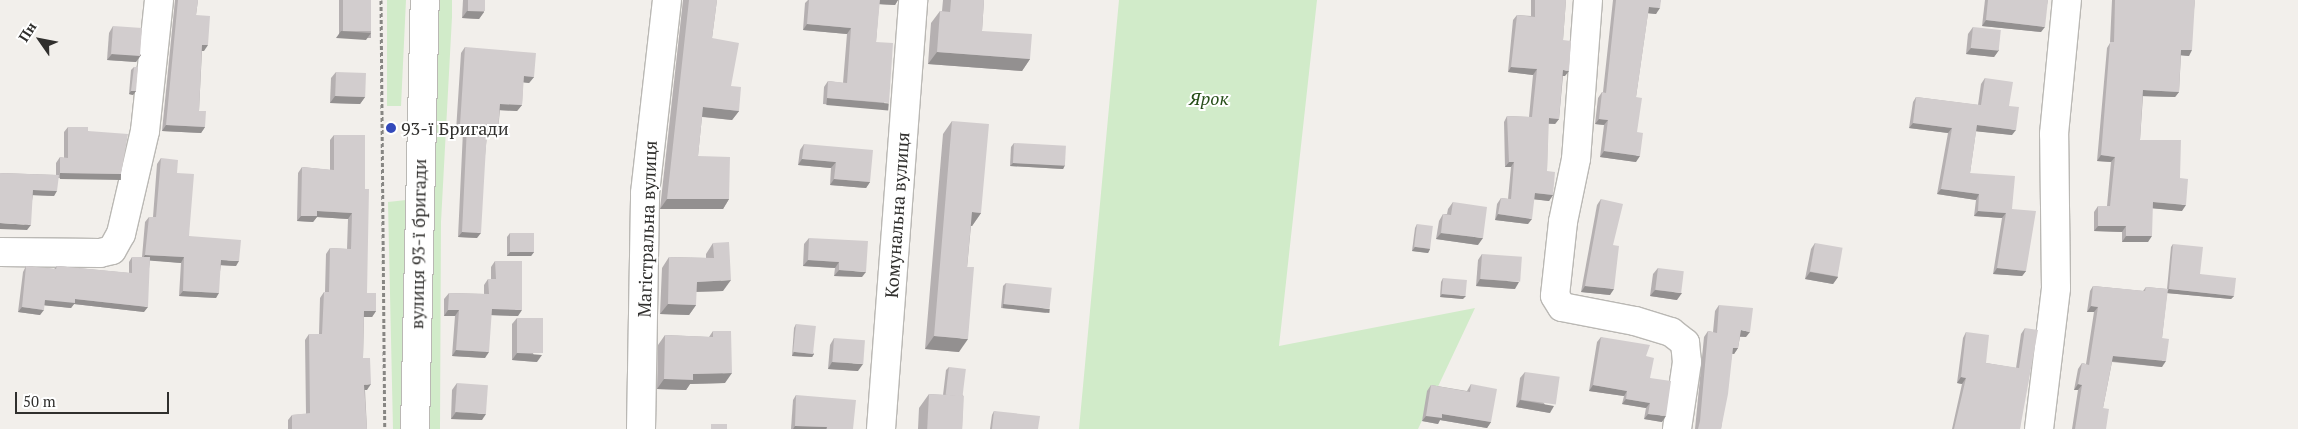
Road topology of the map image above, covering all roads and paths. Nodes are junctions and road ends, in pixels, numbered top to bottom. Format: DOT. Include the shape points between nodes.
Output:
graph roads {
  1 [pos="159,0"];
  2 [pos="381,0"];
  3 [pos="425,0"];
  4 [pos="667,0"];
  5 [pos="912,0"];
  6 [pos="1588,0"];
  7 [pos="2066,0"];
  8 [pos="0,252"];
  9 [pos="386,429"];
  10 [pos="415,429"];
  11 [pos="641,429"];
  12 [pos="881,429"];
  13 [pos="1677,429"];
  14 [pos="2040,429"];
  1 -- 8 [label="street" via="145,131 121,234 112,250 100,253"];
  2 -- 9 [label="path"];
  3 -- 10 [label="street, вулиця 93-ї бригади"];
  4 -- 11 [label="street, Магістральна вулиця" via="645,193"];
  5 -- 12 [label="street, Комунальна вулиця"];
  6 -- 13 [label="street" via="1576,159 1555,296 1562,307 1635,321 1671,332 1685,342 1687,362"];
  7 -- 14 [label="street" via="2054,134 2056,288"];
}
